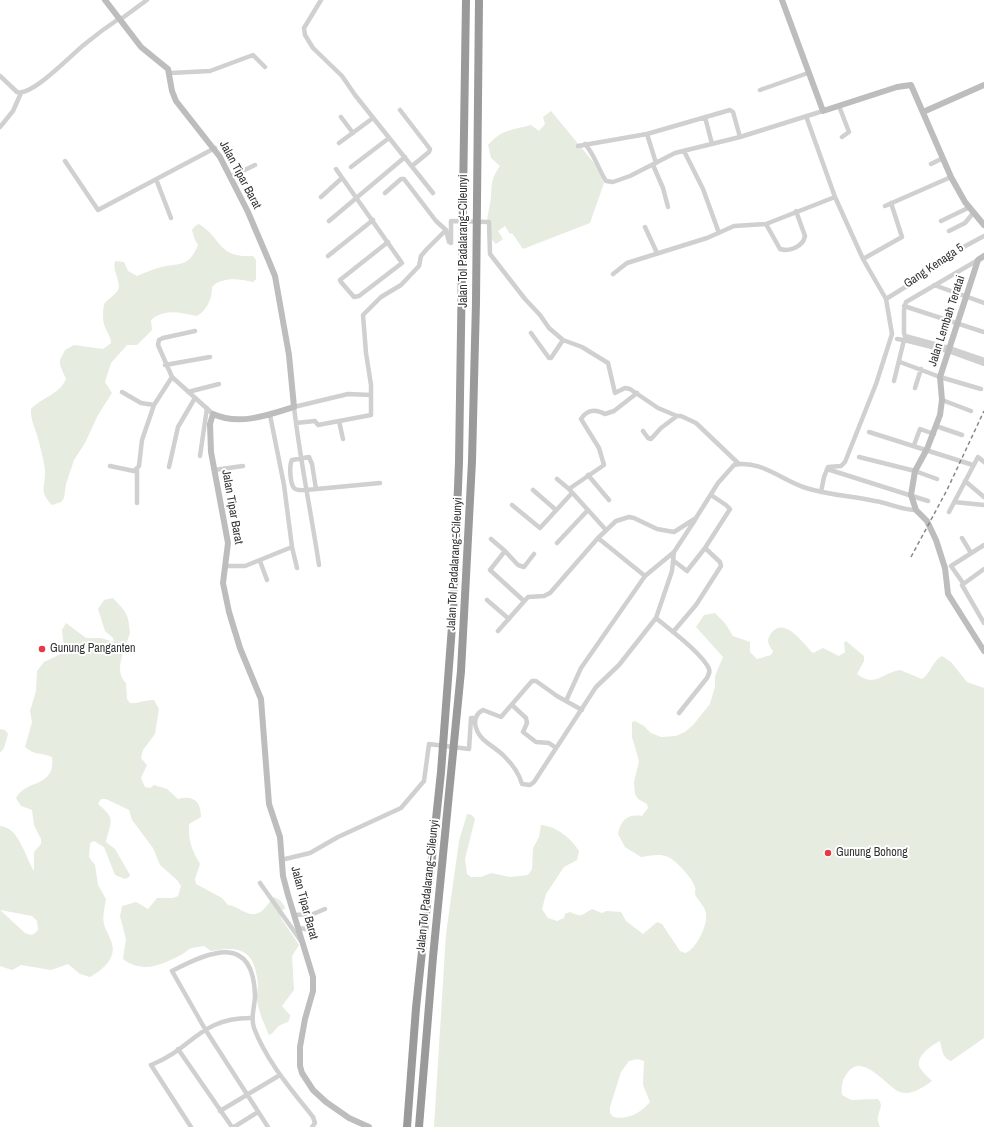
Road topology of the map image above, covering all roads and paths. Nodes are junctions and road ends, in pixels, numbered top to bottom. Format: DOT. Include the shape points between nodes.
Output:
graph roads {
  1 [pos="105,0"];
  2 [pos="147,0"];
  3 [pos="321,0"];
  4 [pos="466,0"];
  5 [pos="479,0"];
  6 [pos="782,0"];
  7 [pos="120,19"];
  8 [pos="265,67"];
  9 [pos="170,73"];
  10 [pos="808,73"];
  11 [pos="0,76"];
  12 [pos="984,85"];
  13 [pos="760,90"];
  14 [pos="22,93"];
  15 [pos="839,106"];
  16 [pos="400,110"];
  17 [pos="823,111"];
  18 [pos="923,112"];
  19 [pos="806,116"];
  20 [pos="341,117"];
  21 [pos="705,117"];
  22 [pos="373,118"];
  23 [pos="0,127"];
  24 [pos="353,133"];
  25 [pos="647,134"];
  26 [pos="842,136"];
  27 [pos="740,137"];
  28 [pos="389,138"];
  29 [pos="339,143"];
  30 [pos="585,144"];
  31 [pos="712,144"];
  32 [pos="578,146"];
  33 [pos="215,148"];
  34 [pos="684,150"];
  35 [pos="404,157"];
  36 [pos="943,158"];
  37 [pos="65,161"];
  38 [pos="655,164"];
  39 [pos="931,164"];
  40 [pos="255,165"];
  41 [pos="412,166"];
  42 [pos="351,167"];
  43 [pos="336,169"];
  44 [pos="230,177"];
  45 [pos="952,177"];
  46 [pos="342,178"];
  47 [pos="156,179"];
  48 [pos="385,193"];
  49 [pos="433,193"];
  50 [pos="321,197"];
  51 [pos="835,197"];
  52 [pos="356,198"];
  53 [pos="891,203"];
  54 [pos="885,206"];
  55 [pos="668,207"];
  56 [pos="972,210"];
  57 [pos="796,211"];
  58 [pos="171,218"];
  59 [pos="373,220"];
  60 [pos="941,221"];
  61 [pos="329,222"];
  62 [pos="766,224"];
  63 [pos="984,225"];
  64 [pos="645,227"];
  65 [pos="446,230"];
  66 [pos="949,231"];
  67 [pos="719,232"];
  68 [pos="984,236"];
  69 [pos="388,242"];
  70 [pos="657,253"];
  71 [pos="328,256"];
  72 [pos="984,256"];
  73 [pos="863,259"];
  74 [pos="978,260"];
  75 [pos="613,274"];
  76 [pos="934,285"];
  77 [pos="966,297"];
  78 [pos="886,299"];
  79 [pos="984,302"];
  80 [pos="904,306"];
  81 [pos="957,324"];
  82 [pos="195,331"];
  83 [pos="984,332"];
  84 [pos="531,333"];
  85 [pos="897,339"];
  86 [pos="563,340"];
  87 [pos="904,340"];
  88 [pos="948,349"];
  89 [pos="210,357"];
  90 [pos="984,360"];
  91 [pos="900,362"];
  92 [pos="984,364"];
  93 [pos="165,365"];
  94 [pos="921,369"];
  95 [pos="172,377"];
  96 [pos="940,377"];
  97 [pos="894,381"];
  98 [pos="219,384"];
  99 [pos="914,388"];
  100 [pos="980,389"];
  101 [pos="122,392"];
  102 [pos="188,392"];
  103 [pos="637,393"];
  104 [pos="371,395"];
  105 [pos="195,398"];
  106 [pos="942,400"];
  107 [pos="154,405"];
  108 [pos="294,407"];
  109 [pos="207,408"];
  110 [pos="971,411"];
  111 [pos="213,414"];
  112 [pos="270,415"];
  113 [pos="677,416"];
  114 [pos="340,421"];
  115 [pos="296,423"];
  116 [pos="936,426"];
  117 [pos="643,431"];
  118 [pos="869,432"];
  119 [pos="934,434"];
  120 [pos="962,434"];
  121 [pos="343,439"];
  122 [pos="914,446"];
  123 [pos="927,450"];
  124 [pos="200,456"];
  125 [pos="859,457"];
  126 [pos="301,459"];
  127 [pos="984,462"];
  128 [pos="739,464"];
  129 [pos="973,465"];
  130 [pos="110,466"];
  131 [pos="243,466"];
  132 [pos="169,467"];
  133 [pos="827,469"];
  134 [pos="137,470"];
  135 [pos="214,470"];
  136 [pos="915,471"];
  137 [pos="588,475"];
  138 [pos="557,479"];
  139 [pos="937,479"];
  140 [pos="965,480"];
  141 [pos="380,483"];
  142 [pos="316,489"];
  143 [pos="306,490"];
  144 [pos="533,490"];
  145 [pos="570,491"];
  146 [pos="821,492"];
  147 [pos="711,494"];
  148 [pos="911,495"];
  149 [pos="984,497"];
  150 [pos="609,500"];
  151 [pos="928,501"];
  152 [pos="954,502"];
  153 [pos="137,503"];
  154 [pos="512,505"];
  155 [pos="984,506"];
  156 [pos="556,510"];
  157 [pos="588,510"];
  158 [pos="916,510"];
  159 [pos="949,512"];
  160 [pos="696,518"];
  161 [pos="606,530"];
  162 [pos="491,538"];
  163 [pos="598,538"];
  164 [pos="962,538"];
  165 [pos="557,543"];
  166 [pos="984,545"];
  167 [pos="292,547"];
  168 [pos="705,548"];
  169 [pos="505,551"];
  170 [pos="674,552"];
  171 [pos="971,553"];
  172 [pos="534,554"];
  173 [pos="260,561"];
  174 [pos="674,561"];
  175 [pos="319,565"];
  176 [pos="225,566"];
  177 [pos="296,568"];
  178 [pos="984,570"];
  179 [pos="645,576"];
  180 [pos="267,580"];
  181 [pos="963,583"];
  182 [pos="487,600"];
  183 [pos="524,601"];
  184 [pos="656,618"];
  185 [pos="509,619"];
  186 [pos="984,623"];
  187 [pos="498,631"];
  188 [pos="673,632"];
  189 [pos="984,651"];
  190 [pos="566,701"];
  191 [pos="512,705"];
  192 [pos="582,710"];
  193 [pos="679,713"];
  194 [pos="475,718"];
  195 [pos="556,748"];
  196 [pos="281,860"];
  197 [pos="260,883"];
  198 [pos="325,909"];
  199 [pos="294,915"];
  200 [pos="299,928"];
  201 [pos="311,930"];
  202 [pos="304,945"];
  203 [pos="252,1018"];
  204 [pos="205,1029"];
  205 [pos="178,1049"];
  206 [pos="280,1075"];
  207 [pos="247,1093"];
  208 [pos="220,1111"];
  209 [pos="258,1112"];
  210 [pos="191,1127"];
  211 [pos="233,1127"];
  212 [pos="268,1127"];
  213 [pos="312,1127"];
  214 [pos="369,1127"];
  215 [pos="407,1127"];
  216 [pos="419,1127"];
  1 -- 7 [label="street"];
  2 -- 7 [label="street"];
  3 -- 22 [label="street" via="304,28 305,35 313,48 342,76"];
  4 -- 215 [label="highway, Jalan Tol Padalarang–Cileunyi" via="459,462 453,613 441,772 419,978"];
  5 -- 216 [label="highway, Jalan Tol Padalarang–Cileunyi" via="476,302 472,461 464,615"];
  6 -- 10 [label="street"];
  7 -- 9 [label="street" via="141,47 166,65"];
  7 -- 14 [label="street" via="97,34 51,74"];
  8 -- 9 [label="street" via="253,55 210,71"];
  9 -- 33 [label="street, Jalan Tipar Barat" via="176,101"];
  10 -- 13 [label="street"];
  10 -- 17 [label="street"];
  11 -- 14 [label="street" via="17,92"];
  12 -- 18 [label="street"];
  14 -- 23 [label="street" via="13,111"];
  15 -- 17 [label="street"];
  15 -- 18 [label="street" via="908,84 913,88"];
  15 -- 26 [label="street" via="849,132"];
  16 -- 41 [label="street" via="430,149"];
  17 -- 19 [label="street"];
  18 -- 36 [label="street"];
  19 -- 27 [label="street"];
  19 -- 51 [label="street"];
  20 -- 24 [label="street"];
  21 -- 25 [label="street"];
  21 -- 27 [label="street" via="732,111"];
  21 -- 31 [label="street"];
  22 -- 24 [label="street"];
  22 -- 28 [label="street"];
  24 -- 29 [label="street"];
  25 -- 30 [label="street"];
  25 -- 38 [label="street"];
  27 -- 31 [label="street"];
  28 -- 35 [label="street"];
  28 -- 42 [label="street"];
  30 -- 32 [label="street"];
  30 -- 38 [label="street" via="591,150 602,175 609,182 630,176"];
  31 -- 34 [label="street"];
  33 -- 44 [label="street, Jalan Tipar Barat"];
  33 -- 47 [label="street"];
  34 -- 38 [label="street"];
  34 -- 67 [label="street" via="703,189"];
  35 -- 41 [label="street"];
  35 -- 52 [label="street"];
  36 -- 39 [label="street"];
  36 -- 45 [label="street"];
  37 -- 47 [label="street" via="97,210"];
  38 -- 55 [label="street"];
  40 -- 44 [label="street"];
  41 -- 49 [label="street"];
  43 -- 46 [label="street"];
  44 -- 108 [label="street, Jalan Tipar Barat" via="248,212 274,276 289,355"];
  45 -- 53 [label="street"];
  45 -- 56 [label="street"];
  46 -- 50 [label="street"];
  46 -- 52 [label="street"];
  47 -- 58 [label="street"];
  48 -- 65 [label="street" via="404,179"];
  51 -- 57 [label="street"];
  51 -- 73 [label="street"];
  52 -- 59 [label="street"];
  52 -- 61 [label="street"];
  53 -- 54 [label="street"];
  53 -- 73 [label="street" via="902,237"];
  56 -- 60 [label="street"];
  56 -- 63 [label="street"];
  56 -- 66 [label="street" via="966,223"];
  57 -- 62 [label="street"];
  57 -- 62 [label="street" via="805,236 802,243 794,248 785,251 780,249"];
  59 -- 69 [label="street"];
  59 -- 71 [label="street"];
  62 -- 67 [label="street" via="740,224"];
  64 -- 70 [label="street"];
  65 -- 86 [label="street" via="450,244 452,220 490,223 490,254 549,328"];
  65 -- 104 [label="street" via="421,256 419,266 401,285 381,297 363,315"];
  67 -- 70 [label="street"];
  68 -- 78 [label="street, Gang Kenaga 5" via="958,250 931,271"];
  69 -- 69 [label="street" via="340,280 354,297 401,265"];
  70 -- 75 [label="street" via="627,263"];
  72 -- 74 [label="street"];
  73 -- 78 [label="street"];
  74 -- 76 [label="street"];
  74 -- 77 [label="street, Jalan Lembah Teratai"];
  76 -- 77 [label="street"];
  76 -- 80 [label="street" via="906,302"];
  77 -- 79 [label="street"];
  77 -- 81 [label="street, Jalan Lembah Teratai"];
  78 -- 133 [label="street" via="892,334 876,384 845,462 841,466"];
  80 -- 81 [label="street"];
  80 -- 88 [label="street" via="906,336"];
  81 -- 83 [label="street"];
  81 -- 88 [label="street, Jalan Lembah Teratai"];
  82 -- 93 [label="street" via="161,339 158,346"];
  84 -- 86 [label="street" via="549,358"];
  85 -- 87 [label="street"];
  86 -- 103 [label="street" via="605,360 610,366 615,393 625,388"];
  87 -- 88 [label="street"];
  87 -- 91 [label="street"];
  88 -- 90 [label="street"];
  88 -- 92 [label="street"];
  88 -- 96 [label="street, Jalan Lembah Teratai"];
  89 -- 93 [label="street"];
  91 -- 94 [label="street"];
  91 -- 97 [label="street"];
  93 -- 95 [label="street"];
  94 -- 96 [label="street"];
  94 -- 99 [label="street"];
  95 -- 102 [label="street"];
  95 -- 107 [label="street"];
  96 -- 100 [label="street"];
  96 -- 106 [label="street, Jalan Lembah Teratai"];
  98 -- 102 [label="street"];
  101 -- 107 [label="street" via="141,403"];
  102 -- 105 [label="street"];
  103 -- 113 [label="street" via="658,408"];
  103 -- 137 [label="street" via="611,412 605,414 592,410 582,417 581,421 599,448 604,462 602,468"];
  104 -- 108 [label="street" via="350,393"];
  104 -- 114 [label="street" via="371,415"];
  105 -- 109 [label="street"];
  105 -- 132 [label="street" via="178,427"];
  106 -- 110 [label="street"];
  106 -- 116 [label="street, Jalan Lembah Teratai"];
  107 -- 134 [label="street" via="145,429"];
  108 -- 112 [label="street"];
  108 -- 115 [label="street"];
  109 -- 111 [label="street"];
  109 -- 124 [label="street"];
  111 -- 112 [label="street" via="230,420"];
  111 -- 135 [label="street, Jalan Tipar Barat" via="210,437"];
  112 -- 167 [label="street" via="284,485"];
  113 -- 117 [label="street" via="660,428 651,439"];
  113 -- 128 [label="street" via="696,423"];
  114 -- 115 [label="street" via="318,425 315,420"];
  114 -- 121 [label="street"];
  115 -- 126 [label="street"];
  116 -- 119 [label="street, Jalan Lembah Teratai"];
  116 -- 120 [label="street"];
  118 -- 122 [label="street"];
  119 -- 122 [label="street" via="920,429"];
  119 -- 123 [label="street, Jalan Lembah Teratai"];
  122 -- 123 [label="street"];
  123 -- 129 [label="street"];
  123 -- 136 [label="street, Jalan Lembah Teratai"];
  125 -- 136 [label="street"];
  126 -- 142 [label="street" via="308,456 310,459"];
  126 -- 143 [label="street"];
  126 -- 143 [label="street" via="291,461 293,486 296,490"];
  127 -- 129 [label="street" via="978,457"];
  128 -- 146 [label="street" via="755,466"];
  128 -- 147 [label="street" via="730,468"];
  129 -- 140 [label="street"];
  130 -- 134 [label="street"];
  131 -- 135 [label="street"];
  133 -- 146 [label="street"];
  133 -- 148 [label="street"];
  134 -- 153 [label="street"];
  135 -- 176 [label="street, Jalan Tipar Barat" via="228,543"];
  136 -- 139 [label="street"];
  136 -- 148 [label="street, Jalan Lembah Teratai"];
  137 -- 145 [label="street"];
  137 -- 150 [label="street"];
  138 -- 145 [label="street"];
  140 -- 149 [label="street"];
  140 -- 152 [label="street"];
  141 -- 142 [label="street"];
  142 -- 143 [label="street"];
  143 -- 175 [label="street"];
  144 -- 156 [label="street"];
  145 -- 156 [label="street"];
  145 -- 157 [label="street"];
  146 -- 158 [label="street"];
  147 -- 160 [label="street"];
  147 -- 168 [label="street" via="726,504 730,510"];
  148 -- 151 [label="street"];
  148 -- 158 [label="street, Jalan Lembah Teratai"];
  152 -- 155 [label="street"];
  152 -- 159 [label="street"];
  154 -- 156 [label="street" via="540,528"];
  157 -- 161 [label="street"];
  157 -- 165 [label="street"];
  158 -- 189 [label="street" via="927,520 936,540 945,568 948,594"];
  160 -- 161 [label="street" via="674,532 657,529 628,517 616,521"];
  160 -- 170 [label="street"];
  161 -- 163 [label="street"];
  162 -- 169 [label="street"];
  163 -- 179 [label="street"];
  163 -- 183 [label="street" via="550,593 528,597"];
  164 -- 171 [label="street"];
  166 -- 171 [label="street"];
  167 -- 173 [label="street"];
  167 -- 177 [label="street"];
  168 -- 174 [label="street" via="687,571"];
  168 -- 188 [label="street" via="721,566 696,605"];
  169 -- 172 [label="street" via="518,565 524,567"];
  169 -- 183 [label="street" via="494,562 490,571"];
  170 -- 174 [label="street"];
  170 -- 179 [label="street"];
  171 -- 181 [label="street" via="951,566"];
  173 -- 176 [label="street" via="245,566"];
  173 -- 180 [label="street"];
  174 -- 184 [label="street"];
  176 -- 196 [label="street, Jalan Tipar Barat" via="223,583 229,612 240,648 261,699 268,804 280,837"];
  178 -- 181 [label="street"];
  179 -- 190 [label="street" via="581,668"];
  181 -- 186 [label="street" via="963,589"];
  182 -- 185 [label="street"];
  183 -- 185 [label="street"];
  184 -- 188 [label="street"];
  184 -- 192 [label="street" via="619,665 596,687"];
  185 -- 187 [label="street"];
  188 -- 193 [label="street" via="702,659 710,673"];
  190 -- 191 [label="street" via="536,681 532,681"];
  190 -- 192 [label="street"];
  191 -- 194 [label="street" via="501,717 482,710"];
  191 -- 195 [label="street" via="526,718 524,733 540,744 549,743"];
  192 -- 195 [label="street"];
  194 -- 195 [label="street" via="478,734 504,755 514,767 522,784 526,786 534,782"];
  194 -- 196 [label="street" via="471,718 469,749 429,744 424,781 401,808 310,853"];
  196 -- 199 [label="street, Jalan Tipar Barat"];
  197 -- 202 [label="street"];
  198 -- 199 [label="street" via="313,914"];
  199 -- 200 [label="street, Jalan Tipar Barat"];
  200 -- 201 [label="street"];
  200 -- 202 [label="street, Jalan Tipar Barat"];
  202 -- 214 [label="street, Jalan Tipar Barat" via="313,984 300,1047 302,1073 313,1090 326,1102 349,1118"];
  203 -- 204 [label="street" via="217,1023"];
  203 -- 204 [label="street" via="255,995 249,964 232,952 204,956 172,971"];
  203 -- 206 [label="street" via="265,1050"];
  204 -- 205 [label="street"];
  204 -- 207 [label="street"];
  205 -- 208 [label="street"];
  205 -- 210 [label="street" via="151,1065"];
  206 -- 207 [label="street"];
  206 -- 213 [label="street" via="313,1117 315,1123"];
  207 -- 208 [label="street"];
  207 -- 209 [label="street"];
  208 -- 211 [label="street"];
  209 -- 211 [label="street"];
  209 -- 212 [label="street"];
}
